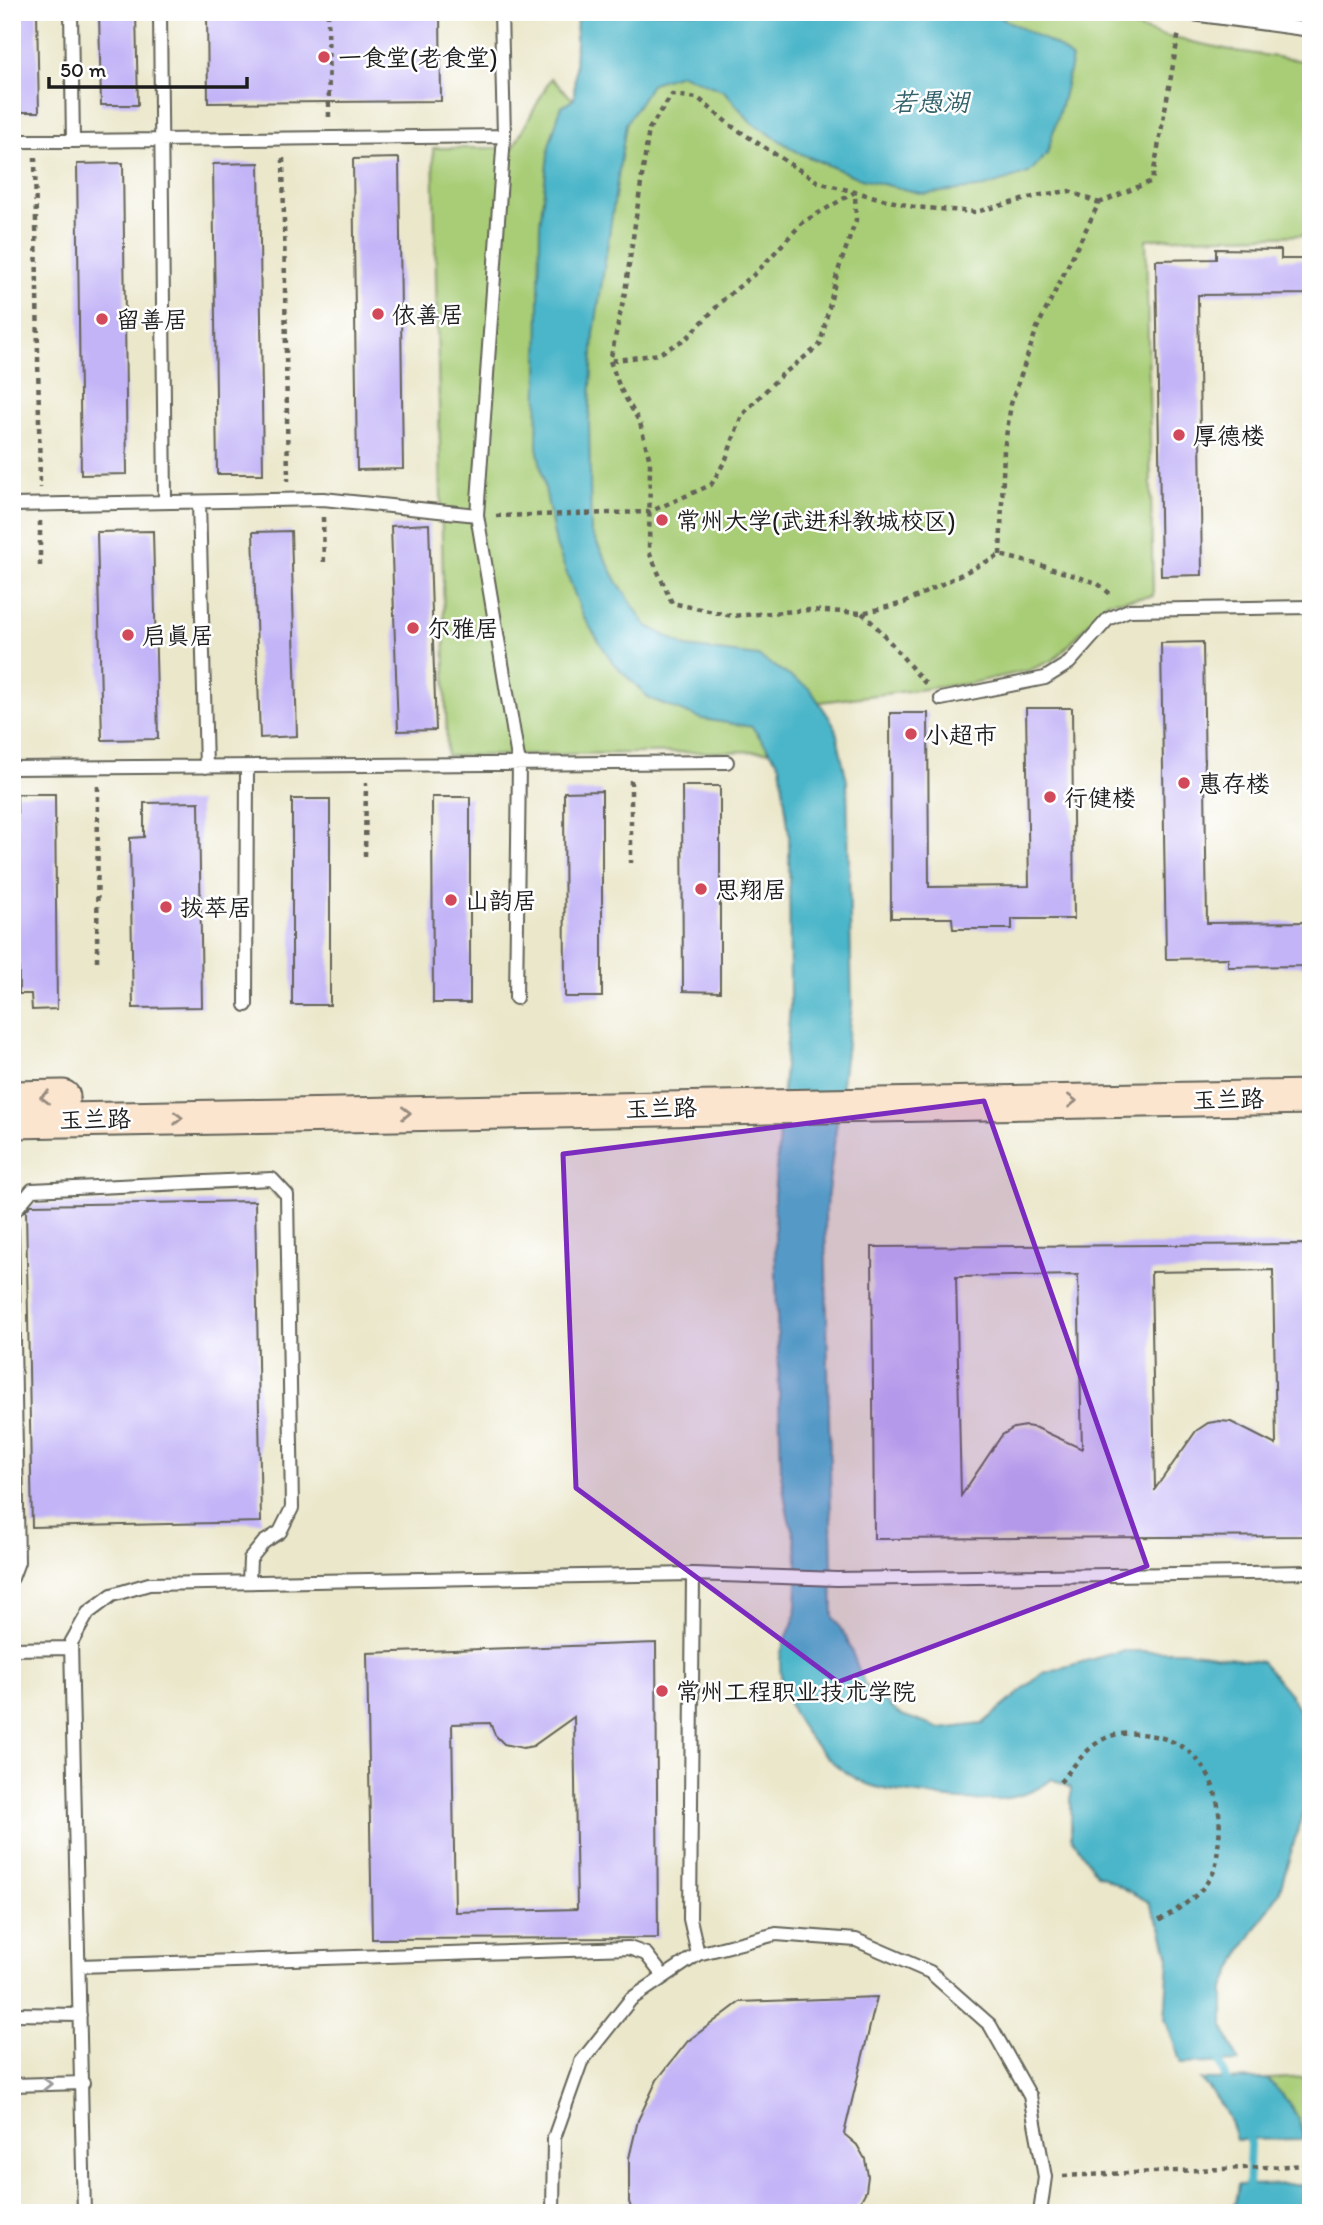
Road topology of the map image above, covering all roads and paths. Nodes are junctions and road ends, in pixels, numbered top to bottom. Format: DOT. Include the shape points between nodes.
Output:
graph roads {
  1 [pos="71,12"];
  2 [pos="160,12"];
  3 [pos="328,12"];
  4 [pos="501,12"];
  5 [pos="1180,13"];
  6 [pos="1311,30"];
  7 [pos="329,102"];
  8 [pos="504,136"];
  9 [pos="283,138"];
  10 [pos="163,140"];
  11 [pos="12,141"];
  12 [pos="35,141"];
  13 [pos="73,141"];
  14 [pos="855,192"];
  15 [pos="1099,203"];
  16 [pos="610,362"];
  17 [pos="323,499"];
  18 [pos="288,500"];
  19 [pos="165,502"];
  20 [pos="199,502"];
  21 [pos="12,505"];
  22 [pos="40,505"];
  23 [pos="649,512"];
  24 [pos="477,515"];
  25 [pos="513,517"];
  26 [pos="1000,555"];
  27 [pos="40,566"];
  28 [pos="324,567"];
  29 [pos="1311,607"];
  30 [pos="1129,610"];
  31 [pos="862,613"];
  32 [pos="941,699"];
  33 [pos="727,762"];
  34 [pos="631,763"];
  35 [pos="519,764"];
  36 [pos="366,765"];
  37 [pos="206,767"];
  38 [pos="247,767"];
  39 [pos="12,768"];
  40 [pos="98,769"];
  41 [pos="365,856"];
  42 [pos="631,863"];
  43 [pos="97,961"];
  44 [pos="516,998"];
  45 [pos="246,1005"];
  46 [pos="1311,1074"];
  47 [pos="858,1094"];
  48 [pos="771,1095"];
  49 [pos="1311,1097"];
  50 [pos="12,1098"];
  51 [pos="12,1121"];
  52 [pos="12,1214"];
  53 [pos="12,1229"];
  54 [pos="1311,1572"];
  55 [pos="693,1574"];
  56 [pos="12,1578"];
  57 [pos="249,1582"];
  58 [pos="71,1648"];
  59 [pos="12,1649"];
  60 [pos="1060,1782"];
  61 [pos="1158,1921"];
  62 [pos="698,1954"];
  63 [pos="79,1966"];
  64 [pos="664,1977"];
  65 [pos="12,2014"];
  66 [pos="80,2015"];
  67 [pos="83,2083"];
  68 [pos="12,2085"];
  69 [pos="1308,2165"];
  70 [pos="1045,2177"];
  71 [pos="84,2213"];
  72 [pos="553,2213"];
  73 [pos="1040,2213"];
  1 -- 13 [label="lane"];
  2 -- 10 [label="lane"];
  3 -- 7 [label="path"];
  4 -- 8 [label="lane"];
  5 -- 6 [label="lane"];
  5 -- 15 [label="path" via="1152,181"];
  8 -- 9 [label="lane"];
  8 -- 24 [label="lane"];
  9 -- 10 [label="lane"];
  9 -- 18 [label="path"];
  10 -- 13 [label="lane"];
  10 -- 19 [label="lane"];
  11 -- 12 [label="lane"];
  12 -- 13 [label="lane"];
  12 -- 22 [label="path"];
  14 -- 15 [label="path" via="914,207 976,212 1069,191"];
  14 -- 16 [label="path" via="803,222 687,338 659,354"];
  14 -- 16 [label="path" via="818,182 730,125 698,98 672,95 649,129"];
  14 -- 23 [label="path" via="856,220 820,345 742,415 711,485"];
  15 -- 26 [label="path" via="1037,328 1011,404 1004,450"];
  16 -- 23 [label="path" via="640,423 650,461"];
  17 -- 18 [label="lane"];
  17 -- 24 [label="lane"];
  17 -- 28 [label="path"];
  18 -- 20 [label="lane"];
  19 -- 20 [label="lane"];
  19 -- 22 [label="lane"];
  20 -- 37 [label="lane"];
  21 -- 22 [label="lane"];
  22 -- 27 [label="path"];
  23 -- 25 [label="path"];
  23 -- 31 [label="path" via="649,552 672,603 732,616 809,610"];
  24 -- 35 [label="lane"];
  26 -- 30 [label="path" via="1097,583"];
  26 -- 31 [label="path" via="904,603"];
  29 -- 30 [label="lane"];
  30 -- 32 [label="lane" via="1108,619 1069,663 1045,678"];
  31 -- 32 [label="path"];
  33 -- 34 [label="lane"];
  34 -- 35 [label="lane"];
  34 -- 42 [label="path"];
  35 -- 36 [label="lane"];
  35 -- 44 [label="lane"];
  36 -- 38 [label="lane"];
  36 -- 41 [label="path"];
  37 -- 38 [label="lane"];
  37 -- 40 [label="lane"];
  38 -- 45 [label="lane"];
  39 -- 40 [label="lane"];
  40 -- 43 [label="path"];
  46 -- 47 [label="street, 玉兰路"];
  47 -- 48 [label="street, 玉兰路"];
  47 -- 49 [label="street, 玉兰路, one-way"];
  48 -- 50 [label="street, 玉兰路, one-way"];
  51 -- 48 [label="street, 玉兰路, one-way"];
  52 -- 57 [label="lane" via="32,1190 272,1179 287,1195 292,1508 279,1532 250,1559"];
  53 -- 56 [label="lane" via="18,1562"];
  54 -- 55 [label="lane" via="790,1579"];
  55 -- 57 [label="lane"];
  55 -- 62 [label="lane" via="690,1919"];
  57 -- 58 [label="lane" via="149,1584 112,1595 88,1613"];
  58 -- 59 [label="lane"];
  58 -- 63 [label="lane"];
  60 -- 61 [label="path" via="1106,1738 1133,1733 1157,1736 1191,1751 1210,1777 1220,1835 1214,1871 1193,1900"];
  62 -- 64 [label="lane"];
  62 -- 70 [label="lane" via="776,1934 856,1940 930,1972 990,2025 1030,2096"];
  63 -- 64 [label="lane" via="629,1948 646,1954"];
  63 -- 66 [label="lane"];
  64 -- 72 [label="lane" via="631,1999 581,2062 554,2138"];
  65 -- 66 [label="lane"];
  66 -- 67 [label="lane"];
  68 -- 67 [label="lane, one-way"];
  67 -- 71 [label="lane"];
  69 -- 70 [label="path"];
  70 -- 73 [label="lane"];
}
